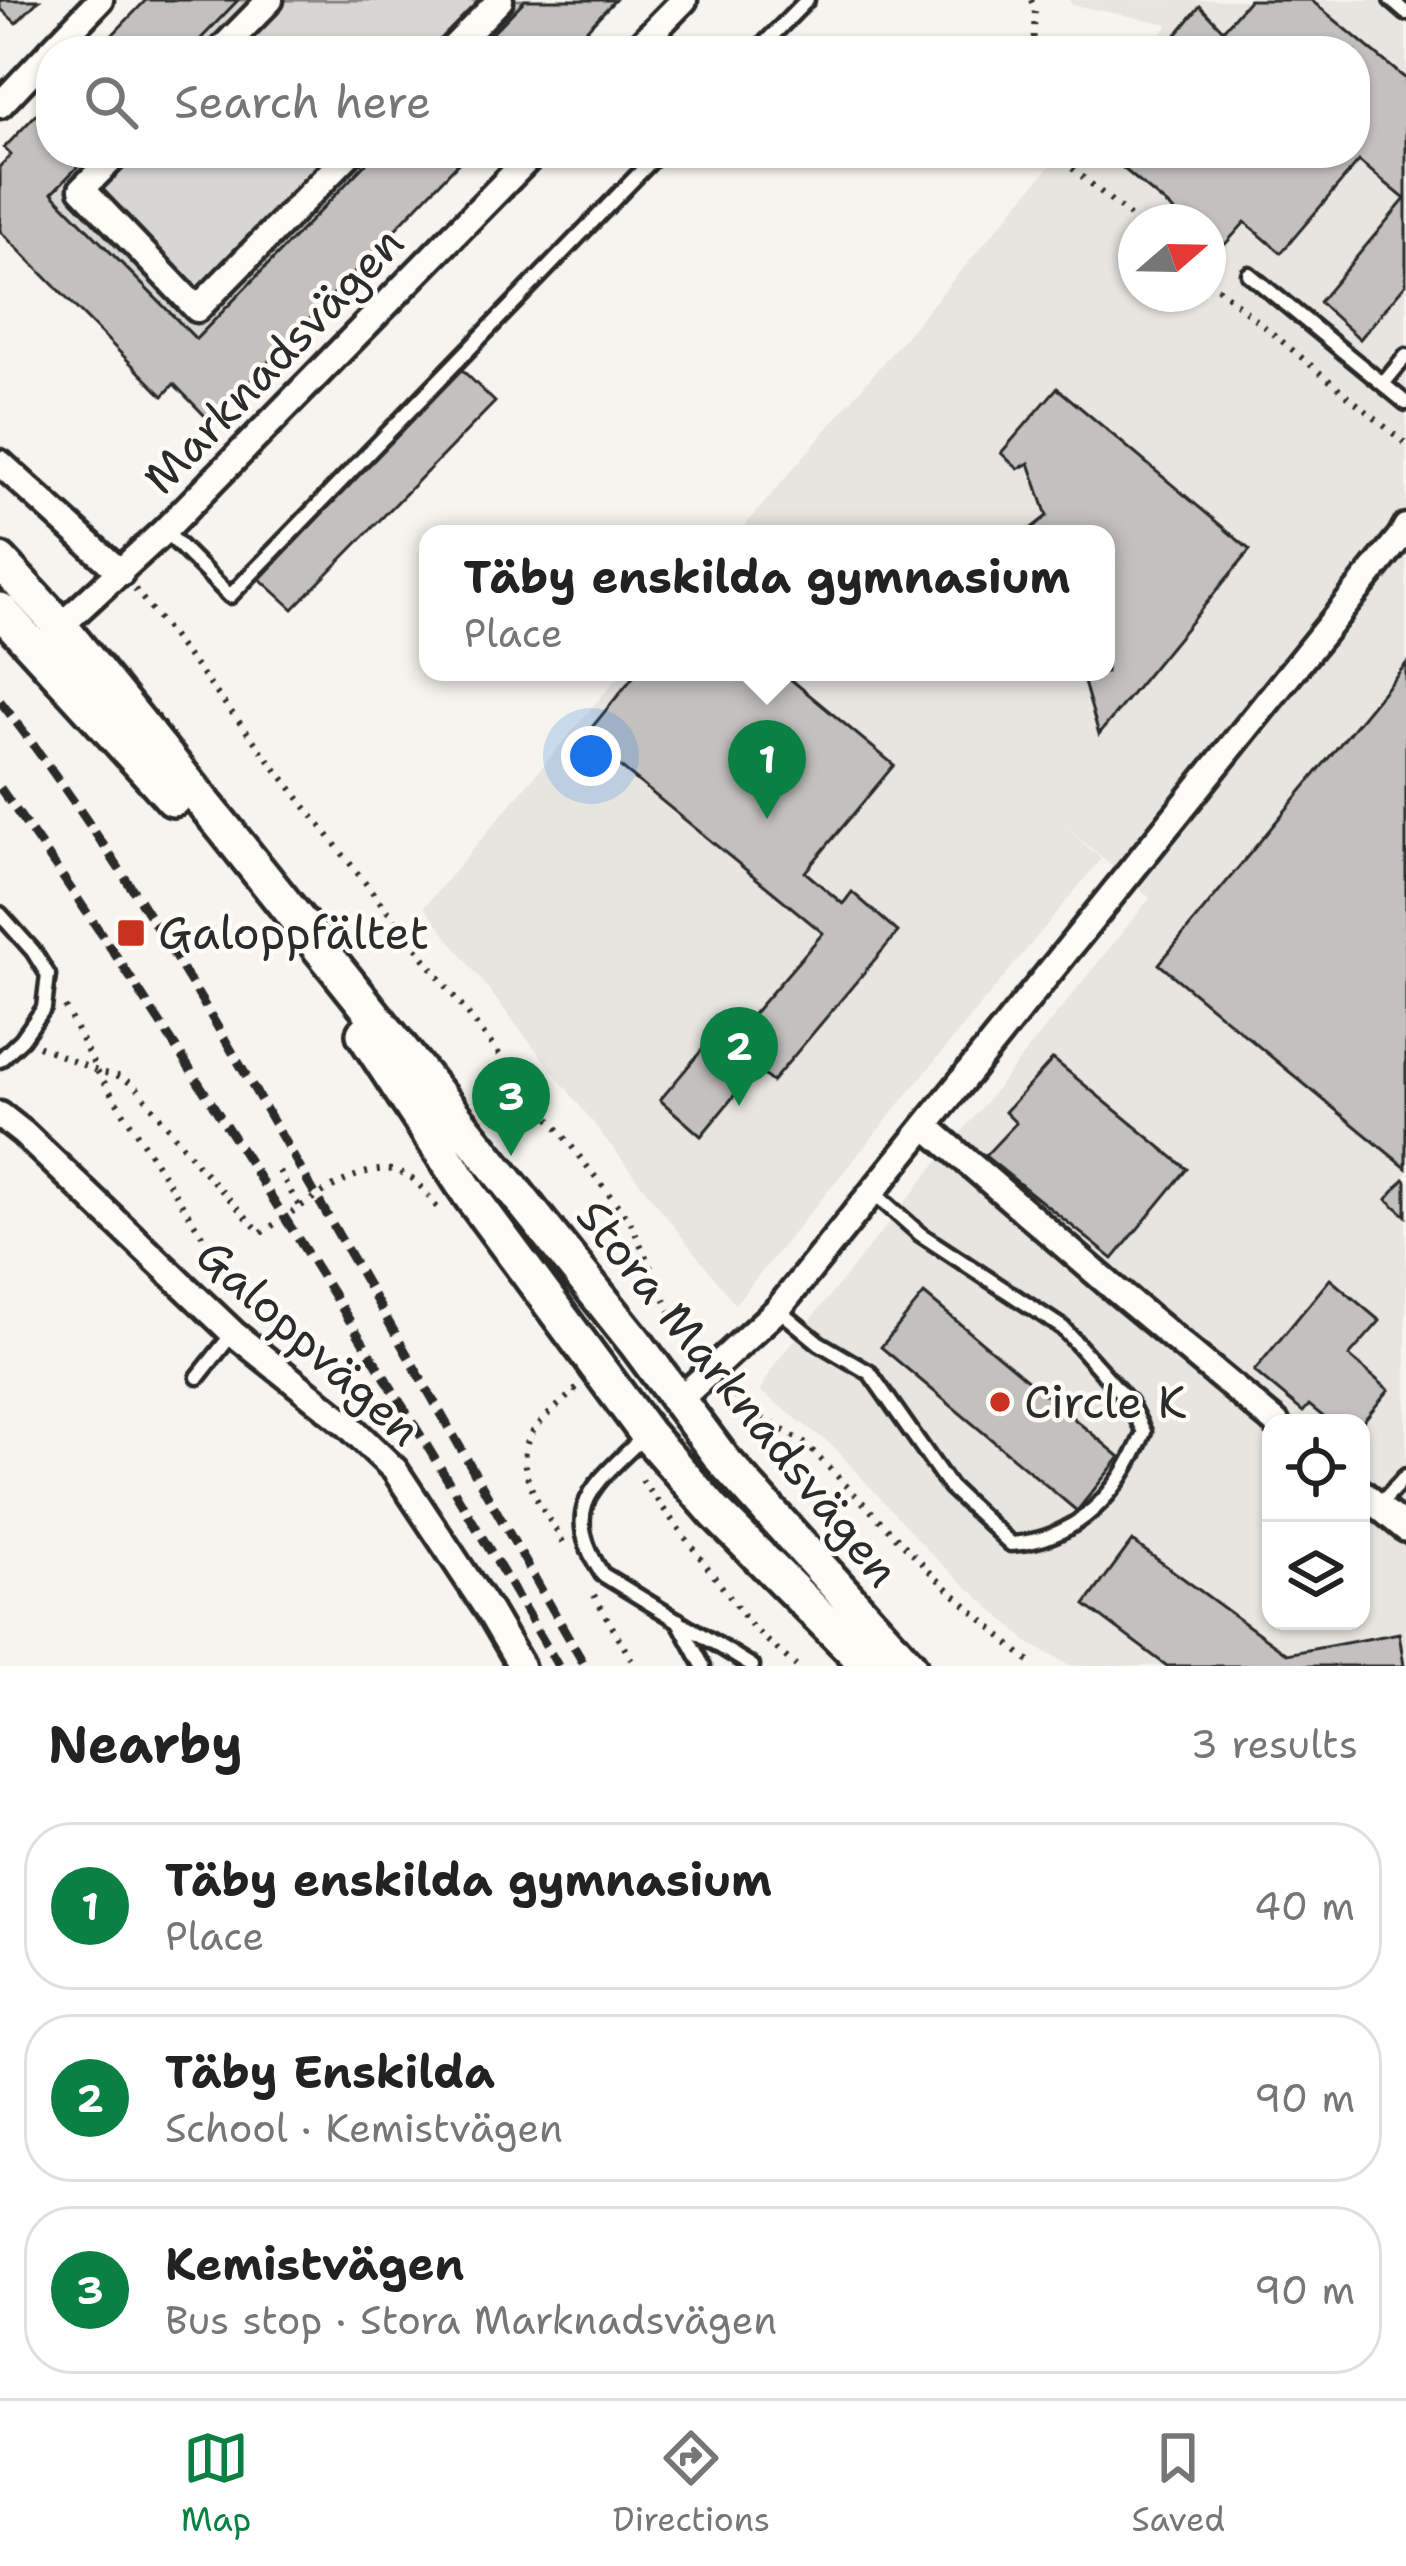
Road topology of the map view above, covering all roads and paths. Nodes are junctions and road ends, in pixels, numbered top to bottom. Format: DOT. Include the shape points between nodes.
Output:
graph roads {
  1 [pos="100,0"];
  2 [pos="270,0"];
  3 [pos="500,0"];
  4 [pos="684,0"];
  5 [pos="807,0"];
  6 [pos="1031,0"];
  7 [pos="1390,0"];
  8 [pos="1406,13"];
  9 [pos="65,36"];
  10 [pos="235,36"];
  11 [pos="465,36"];
  12 [pos="649,36"];
  13 [pos="772,36"];
  14 [pos="1034,36"];
  15 [pos="36,67"];
  16 [pos="0,105"];
  17 [pos="103,168"];
  18 [pos="335,168"];
  19 [pos="519,168"];
  20 [pos="644,168"];
  21 [pos="1072,168"];
  22 [pos="1118,206"];
  23 [pos="1249,274"];
  24 [pos="1226,295"];
  25 [pos="1406,356"];
  26 [pos="1382,384"];
  27 [pos="1406,404"];
  28 [pos="1406,444"];
  29 [pos="0,463"];
  30 [pos="164,530"];
  31 [pos="1404,534"];
  32 [pos="0,561"];
  33 [pos="121,573"];
  34 [pos="0,610"];
  35 [pos="62,626"];
  36 [pos="34,649"];
  37 [pos="3,921"];
  38 [pos="48,974"];
  39 [pos="22,1039"];
  40 [pos="0,1060"];
  41 [pos="97,1071"];
  42 [pos="0,1115"];
  43 [pos="926,1126"];
  44 [pos="279,1171"];
  45 [pos="873,1192"];
  46 [pos="300,1208"];
  47 [pos="445,1218"];
  48 [pos="778,1309"];
  49 [pos="233,1333"];
  50 [pos="712,1369"];
  51 [pos="198,1377"];
  52 [pos="679,1400"];
  53 [pos="1265,1414"];
  54 [pos="646,1434"];
  55 [pos="1406,1476"];
  56 [pos="650,1490"];
  57 [pos="1370,1499"];
  58 [pos="1406,1529"];
  59 [pos="677,1619"];
  60 [pos="521,1666"];
  61 [pos="703,1666"];
  62 [pos="752,1666"];
  63 [pos="796,1666"];
  64 [pos="869,1666"];
  65 [pos="909,1666"];
  66 [pos="1034,1666"];
  1 -- 9 [label="street"];
  2 -- 10 [label="street"];
  3 -- 11 [label="street"];
  4 -- 12 [label="street"];
  5 -- 13 [label="lane"];
  6 -- 14 [label="path"];
  7 -- 8 [label="lane"];
  15 -- 16 [label="street"];
  17 -- 18 [label="street" via="82,189 197,308"];
  19 -- 30 [label="street, Marknadsvägen"];
  20 -- 30 [label="lane" via="230,596"];
  21 -- 22 [label="path"];
  23 -- 26 [label="lane"];
  24 -- 28 [label="path"];
  25 -- 26 [label="lane"];
  26 -- 27 [label="lane"];
  29 -- 33 [label="street"];
  30 -- 33 [label="street, Marknadsvägen"];
  31 -- 43 [label="street"];
  32 -- 35 [label="street, Stora Marknadsvägen"];
  33 -- 35 [label="street, Marknadsvägen"];
  33 -- 50 [label="path" via="630,1221 671,1313"];
  34 -- 36 [label="street, Stora Marknadsvägen"];
  35 -- 36 [label="street, Marknadsvägen"];
  35 -- 52 [label="street, Stora Marknadsvägen"];
  36 -- 54 [label="street, Stora Marknadsvägen" via="151,773 357,1024 586,1381"];
  37 -- 38 [label="lane"];
  38 -- 39 [label="lane" via="44,1008"];
  38 -- 41 [label="path"];
  39 -- 40 [label="lane"];
  39 -- 41 [label="path"];
  41 -- 46 [label="path" via="137,1089 261,1233"];
  41 -- 49 [label="path" via="252,1311"];
  42 -- 49 [label="street, Galoppvägen"];
  43 -- 45 [label="street"];
  43 -- 53 [label="street"];
  44 -- 46 [label="path"];
  45 -- 48 [label="street"];
  45 -- 48 [label="lane" via="920,1234 1063,1328 1129,1402 1144,1432 1093,1512 1037,1542 1011,1544 950,1487 870,1373"];
  46 -- 47 [label="path" via="357,1175 385,1170 420,1186"];
  48 -- 50 [label="street"];
  49 -- 51 [label="lane"];
  49 -- 60 [label="street, Galoppvägen" via="395,1470"];
  50 -- 52 [label="street"];
  50 -- 66 [label="path" via="741,1405 806,1444"];
  52 -- 54 [label="street"];
  52 -- 65 [label="street, Stora Marknadsvägen" via="722,1459"];
  54 -- 59 [label="lane" via="595,1485 581,1528 602,1574"];
  54 -- 64 [label="street, Stora Marknadsvägen"];
  55 -- 57 [label="lane"];
  56 -- 63 [label="path" via="754,1628"];
  57 -- 58 [label="street"];
  59 -- 61 [label="lane"];
  59 -- 62 [label="lane"];
}
